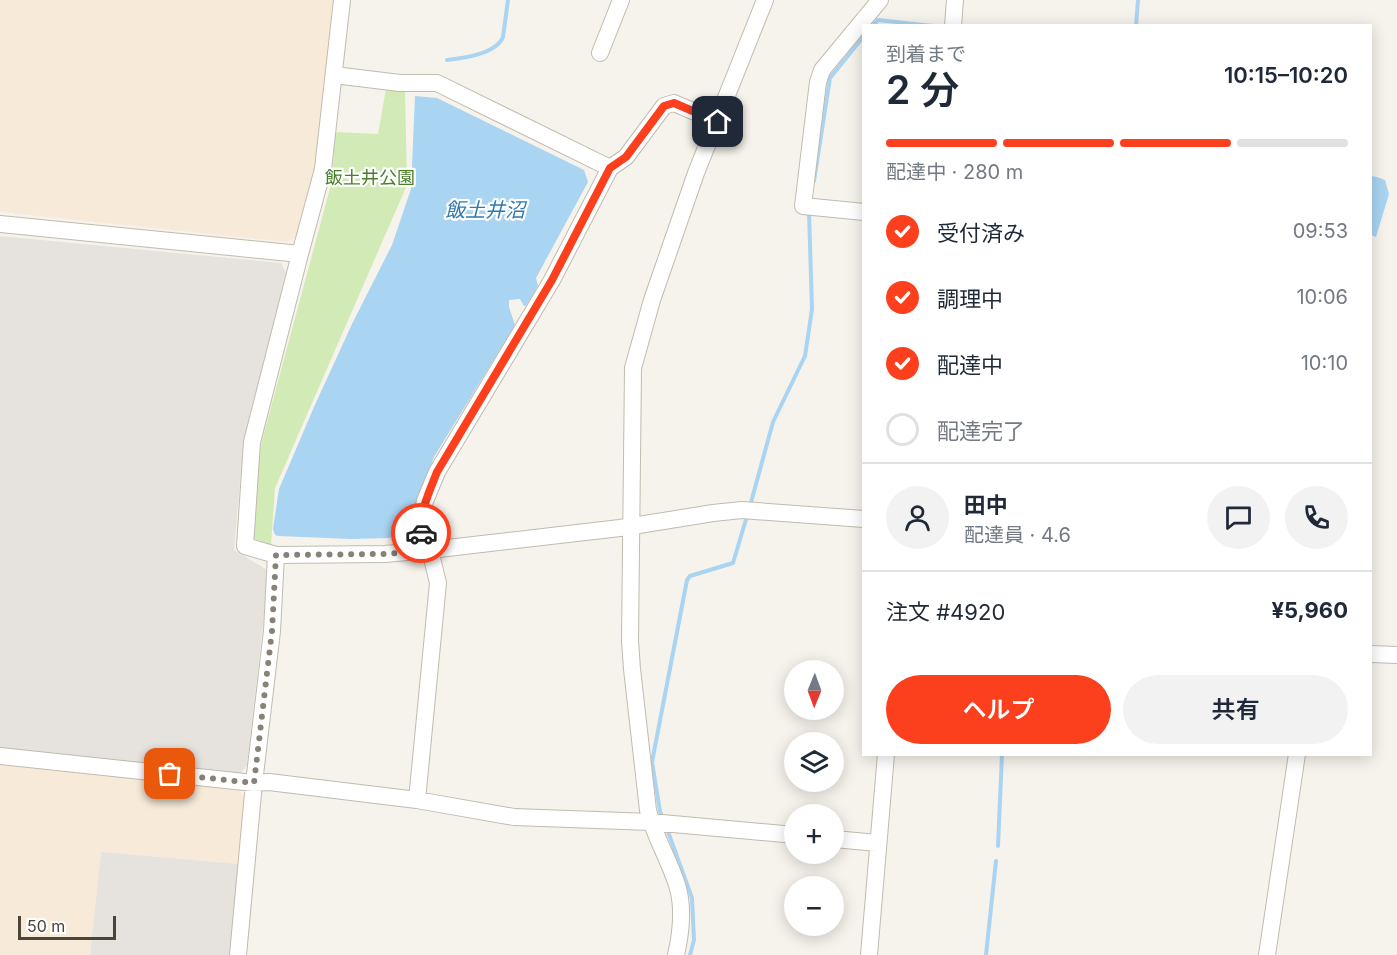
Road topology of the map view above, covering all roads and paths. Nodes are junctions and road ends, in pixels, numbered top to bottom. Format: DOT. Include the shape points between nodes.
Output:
graph roads {
  1 [pos="342,0"];
  2 [pos="621,0"];
  3 [pos="765,0"];
  4 [pos="880,0"];
  5 [pos="955,0"];
  6 [pos="953,24"];
  7 [pos="600,54"];
  8 [pos="334,75"];
  9 [pos="718,122"];
  10 [pos="610,168"];
  11 [pos="862,212"];
  12 [pos="0,224"];
  13 [pos="300,254"];
  14 [pos="862,519"];
  15 [pos="631,526"];
  16 [pos="430,550"];
  17 [pos="276,555"];
  18 [pos="1372,654"];
  19 [pos="1397,655"];
  20 [pos="0,756"];
  21 [pos="886,756"];
  22 [pos="1297,756"];
  23 [pos="254,783"];
  24 [pos="417,800"];
  25 [pos="651,822"];
  26 [pos="784,834"];
  27 [pos="844,840"];
  28 [pos="878,843"];
  29 [pos="238,955"];
  30 [pos="676,955"];
  31 [pos="869,955"];
  32 [pos="1267,955"];
  1 -- 8 [label="street"];
  2 -- 7 [label="street"];
  3 -- 9 [label="street"];
  4 -- 11 [label="street" via="822,70 803,206"];
  5 -- 6 [label="street"];
  8 -- 10 [label="street" via="437,83"];
  8 -- 13 [label="street" via="323,169"];
  9 -- 10 [label="street" via="674,103 664,106 626,157"];
  9 -- 15 [label="street" via="696,172 633,368"];
  10 -- 16 [label="street" via="552,280 437,472 420,519 421,535"];
  12 -- 13 [label="street"];
  13 -- 17 [label="street" via="252,442 245,546"];
  14 -- 15 [label="street" via="742,510"];
  15 -- 16 [label="street"];
  15 -- 25 [label="street" via="632,669"];
  16 -- 17 [label="street"];
  16 -- 24 [label="street" via="438,583"];
  17 -- 23 [label="street" via="272,631"];
  18 -- 19 [label="street"];
  20 -- 23 [label="street"];
  21 -- 28 [label="street"];
  22 -- 32 [label="street"];
  23 -- 24 [label="street"];
  23 -- 29 [label="street"];
  24 -- 25 [label="street" via="514,817"];
  25 -- 26 [label="street"];
  25 -- 30 [label="street" via="678,890 681,921"];
  27 -- 28 [label="street"];
  28 -- 31 [label="street"];
}
